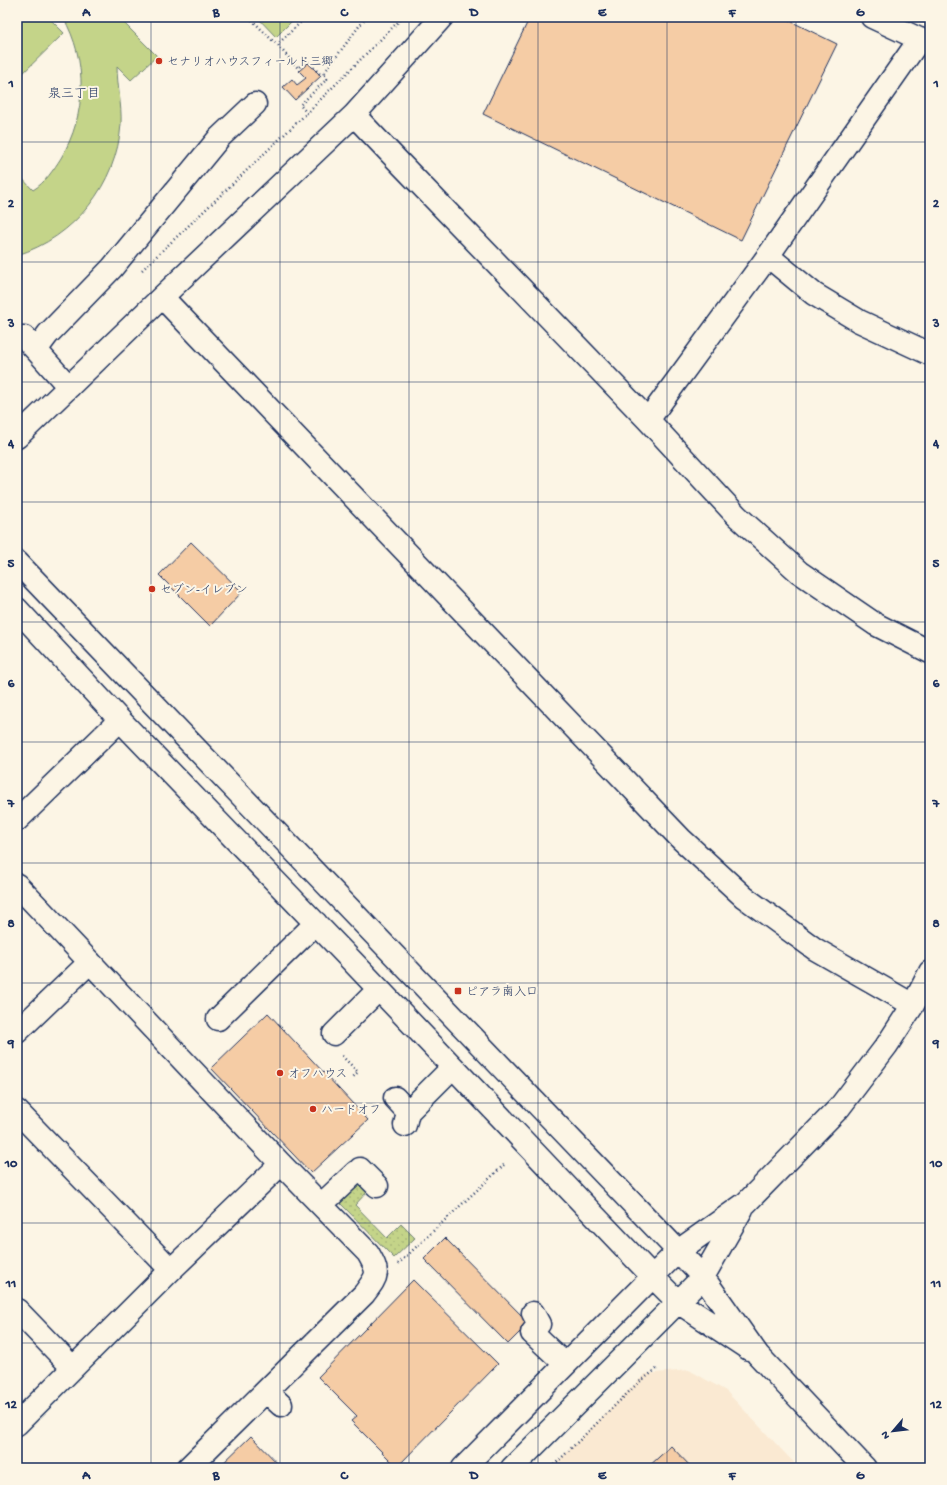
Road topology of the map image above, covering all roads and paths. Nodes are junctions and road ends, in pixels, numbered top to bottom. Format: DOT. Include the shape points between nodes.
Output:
graph roads {
  1 [pos="249,17"];
  2 [pos="306,17"];
  3 [pos="366,17"];
  4 [pos="403,17"];
  5 [pos="442,17"];
  6 [pos="872,17"];
  7 [pos="925,42"];
  8 [pos="278,44"];
  9 [pos="324,73"];
  10 [pos="255,104"];
  11 [pos="307,113"];
  12 [pos="354,115"];
  13 [pos="768,256"];
  14 [pos="138,274"];
  15 [pos="162,297"];
  16 [pos="17,337"];
  17 [pos="36,350"];
  18 [pos="930,354"];
  19 [pos="69,387"];
  20 [pos="648,420"];
  21 [pos="17,437"];
  22 [pos="17,562"];
  23 [pos="17,609"];
  24 [pos="930,652"];
  25 [pos="120,720"];
  26 [pos="17,820"];
  27 [pos="17,885"];
  28 [pos="316,923"];
  29 [pos="90,962"];
  30 [pos="930,972"];
  31 [pos="379,989"];
  32 [pos="913,1005"];
  33 [pos="218,1020"];
  34 [pos="17,1032"];
  35 [pos="334,1034"];
  36 [pos="453,1067"];
  37 [pos="17,1111"];
  38 [pos="403,1111"];
  39 [pos="506,1163"];
  40 [pos="281,1164"];
  41 [pos="377,1186"];
  42 [pos="746,1203"];
  43 [pos="321,1205"];
  44 [pos="678,1251"];
  45 [pos="376,1267"];
  46 [pos="171,1270"];
  47 [pos="652,1276"];
  48 [pos="703,1277"];
  49 [pos="678,1302"];
  50 [pos="17,1310"];
  51 [pos="533,1312"];
  52 [pos="758,1355"];
  53 [pos="565,1364"];
  54 [pos="72,1367"];
  55 [pos="658,1368"];
  56 [pos="17,1424"];
  57 [pos="188,1468"];
  58 [pos="463,1468"];
  59 [pos="512,1468"];
  60 [pos="551,1468"];
  61 [pos="865,1468"];
  1 -- 8 [label="path"];
  2 -- 8 [label="path"];
  3 -- 9 [label="path"];
  4 -- 11 [label="path"];
  5 -- 12 [label="street"];
  6 -- 7 [label="street"];
  7 -- 13 [label="street"];
  8 -- 9 [label="path" via="298,68 306,60 320,74"];
  9 -- 11 [label="path" via="327,79 300,105"];
  10 -- 17 [label="street" via="219,138 112,268 48,334"];
  11 -- 14 [label="path"];
  12 -- 15 [label="street"];
  12 -- 20 [label="street"];
  13 -- 18 [label="street" via="814,294 859,321"];
  13 -- 20 [label="street"];
  15 -- 19 [label="street"];
  15 -- 32 [label="street" via="681,839 744,897 809,944"];
  16 -- 17 [label="street" via="24,337"];
  17 -- 19 [label="street"];
  19 -- 21 [label="street"];
  20 -- 24 [label="street" via="737,516 799,572 875,624"];
  22 -- 44 [label="street"];
  23 -- 25 [label="street"];
  25 -- 26 [label="street"];
  25 -- 28 [label="street"];
  27 -- 29 [label="street"];
  28 -- 31 [label="street"];
  28 -- 33 [label="street"];
  29 -- 34 [label="street"];
  29 -- 40 [label="street"];
  30 -- 32 [label="street"];
  31 -- 35 [label="street"];
  31 -- 36 [label="street"];
  32 -- 42 [label="street" via="887,1045 839,1108"];
  36 -- 38 [label="street"];
  36 -- 47 [label="street"];
  37 -- 46 [label="street"];
  39 -- 45 [label="path" via="398,1264"];
  40 -- 43 [label="street"];
  40 -- 46 [label="street"];
  41 -- 43 [label="street" via="358,1170"];
  42 -- 44 [label="street"];
  42 -- 48 [label="street"];
  43 -- 45 [label="street" via="368,1253"];
  44 -- 47 [label="street"];
  44 -- 48 [label="street"];
  45 -- 57 [label="street" via="375,1280 364,1294 273,1398"];
  46 -- 54 [label="street"];
  47 -- 49 [label="street"];
  47 -- 53 [label="street"];
  48 -- 49 [label="street"];
  48 -- 52 [label="street"];
  49 -- 52 [label="street"];
  49 -- 59 [label="street"];
  50 -- 54 [label="street"];
  51 -- 53 [label="street" via="539,1324 532,1333"];
  52 -- 61 [label="street"];
  53 -- 58 [label="street"];
  54 -- 56 [label="street"];
  55 -- 60 [label="path" via="638,1383"];
}
